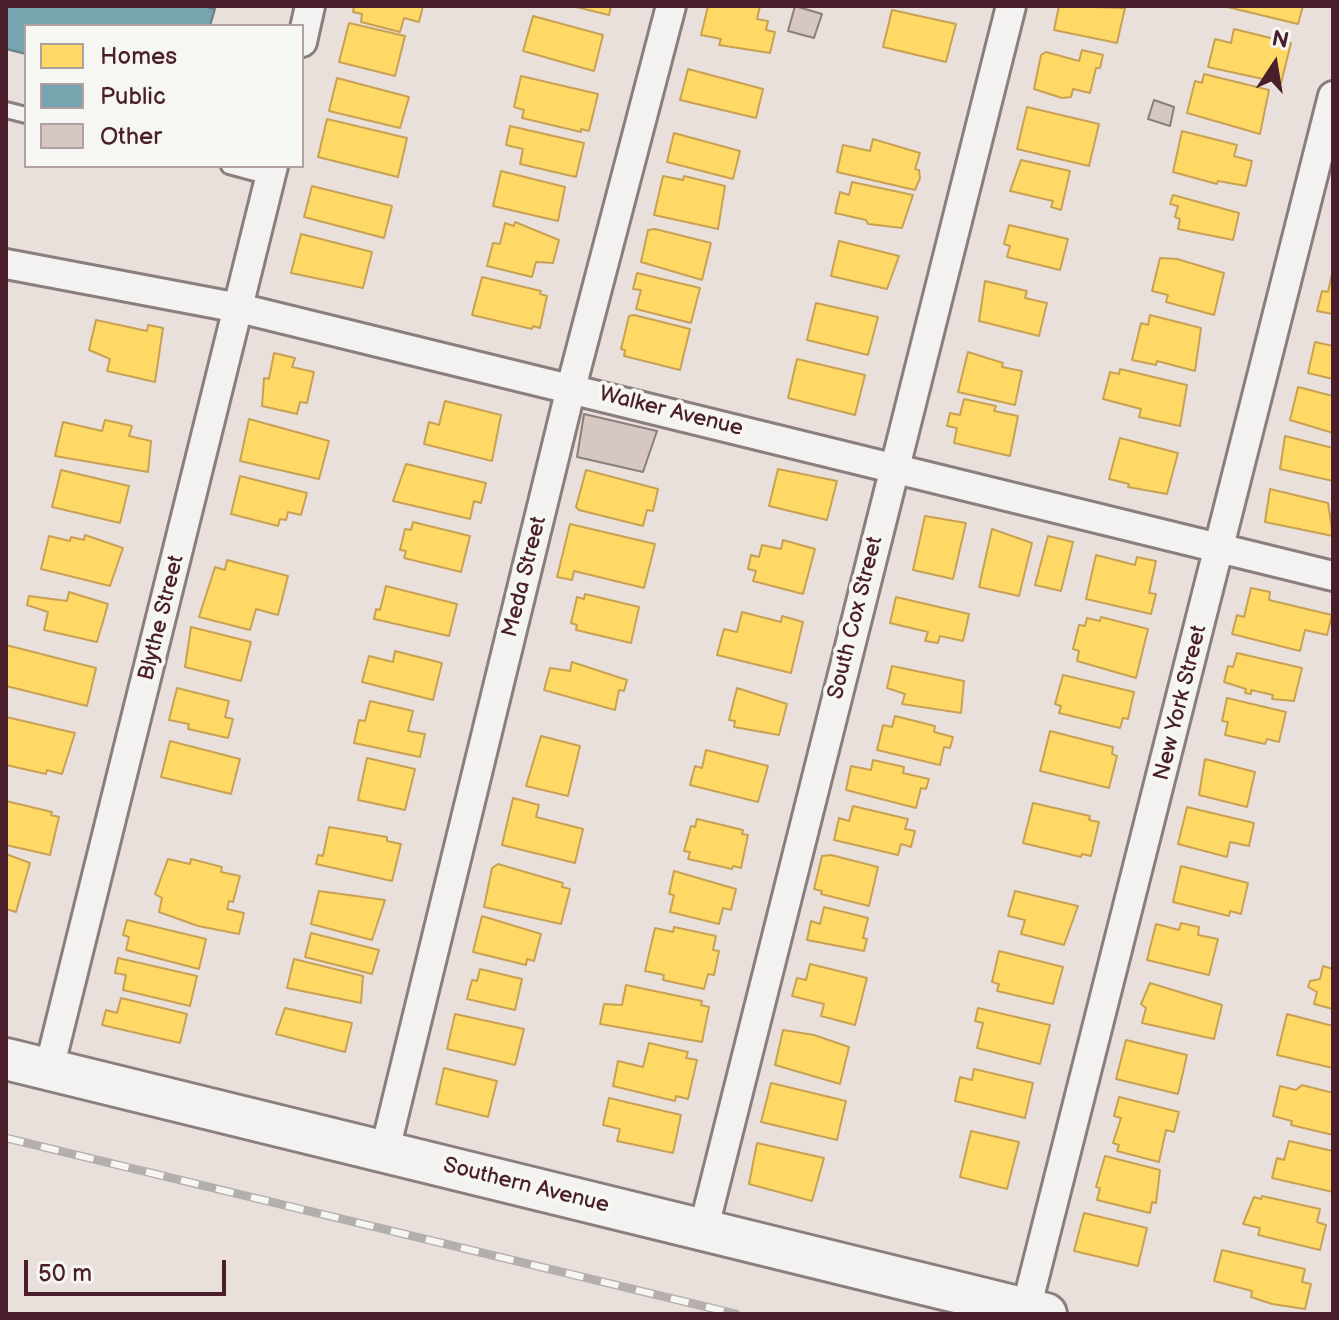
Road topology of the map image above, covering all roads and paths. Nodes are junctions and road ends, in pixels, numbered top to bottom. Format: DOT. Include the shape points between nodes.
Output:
graph roads {
  1 [pos="310,6"];
  2 [pos="671,6"];
  3 [pos="1011,6"];
  4 [pos="304,33"];
  5 [pos="1333,96"];
  6 [pos="243,168"];
  7 [pos="272,172"];
  8 [pos="6,264"];
  9 [pos="239,308"];
  10 [pos="571,388"];
  11 [pos="894,466"];
  12 [pos="1220,549"];
  13 [pos="1333,576"];
  14 [pos="6,1059"];
  15 [pos="49,1069"];
  16 [pos="385,1150"];
  17 [pos="703,1231"];
  18 [pos="1036,1312"];
  1 -- 4 [label="street"];
  2 -- 10 [label="street, Meda Street"];
  3 -- 11 [label="street, South Cox Street"];
  5 -- 12 [label="street, New York Street"];
  6 -- 7 [label="lane"];
  7 -- 9 [label="street, Blythe Street"];
  8 -- 9 [label="street, Walker Avenue"];
  9 -- 10 [label="street, Walker Avenue"];
  9 -- 15 [label="street, Blythe Street"];
  10 -- 11 [label="street, Walker Avenue"];
  10 -- 16 [label="street, Meda Street"];
  11 -- 12 [label="street, Walker Avenue"];
  11 -- 17 [label="street, South Cox Street"];
  12 -- 13 [label="street, Walker Avenue"];
  12 -- 18 [label="street, New York Street"];
  14 -- 15 [label="main road, Southern Avenue"];
  15 -- 16 [label="main road, Southern Avenue"];
  16 -- 17 [label="main road, Southern Avenue"];
  17 -- 18 [label="main road, Southern Avenue"];
}
